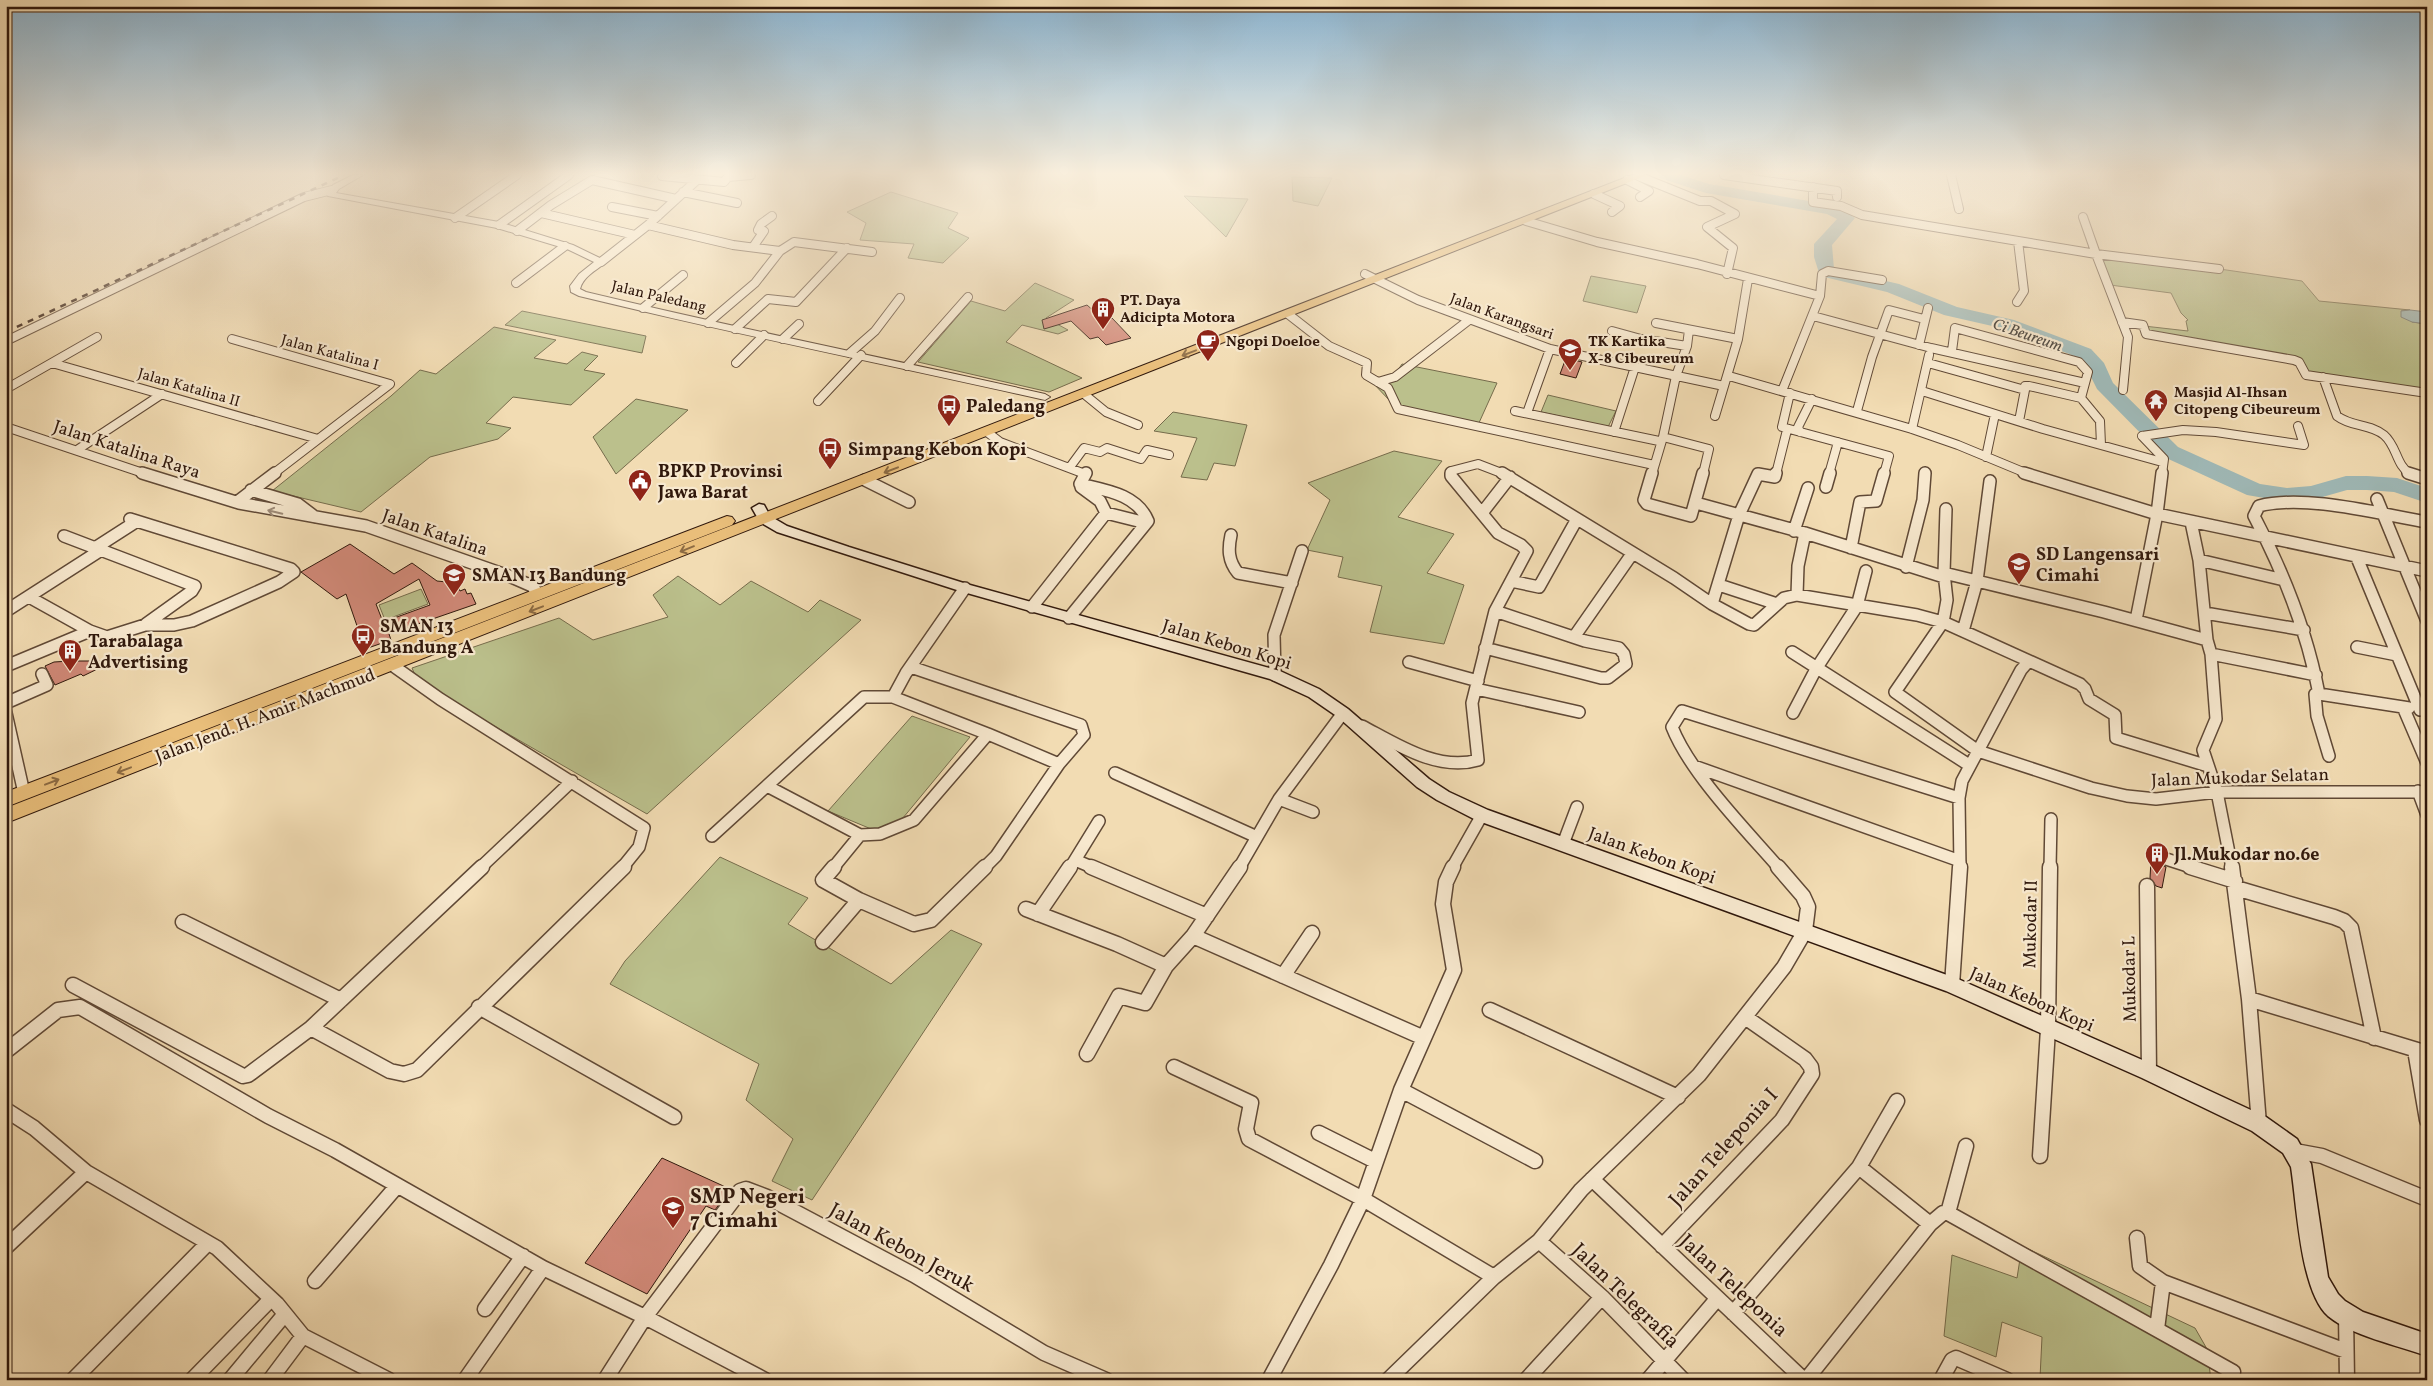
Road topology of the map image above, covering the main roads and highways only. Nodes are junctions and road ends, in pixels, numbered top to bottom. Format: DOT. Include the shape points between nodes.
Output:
graph roads {
  1 [pos="1467,240"];
  2 [pos="1474,240"];
  3 [pos="1370,277"];
  4 [pos="762,514"];
  5 [pos="224,723"];
  6 [pos="179,741"];
  7 [pos="6,800"];
  8 [pos="6,816"];
  9 [pos="2427,1345"];
  1 -- 3 [label="highway, Jalan Jend. H. Amir Machmud"];
  2 -- 3 [label="highway, Jalan Jend. H. Amir Machmud"];
  3 -- 4 [label="highway, Jalan Jend. H. Amir Machmud" via="1045,397"];
  3 -- 4 [label="highway, Jalan Jend. H. Amir Machmud, one-way" via="1288,314 865,480"];
  4 -- 5 [label="highway, Jalan Jend. H. Amir Machmud" via="538,594"];
  4 -- 5 [label="highway, Jalan Jend. H. Amir Machmud, one-way" via="392,665"];
  4 -- 9 [label="main road, Jalan Kebon Kopi" via="782,529 966,588 1275,676 1314,693 1348,717 1423,783 1482,816 1952,986 2259,1124 2282,1138 2300,1164 2318,1280 2330,1302 2358,1321"];
  5 -- 6 [label="highway, Jalan Jend. H. Amir Machmud"];
  7 -- 6 [label="highway, Jalan Jend. H. Amir Machmud, one-way"];
  6 -- 8 [label="highway, Jalan Jend. H. Amir Machmud, one-way"];
}
